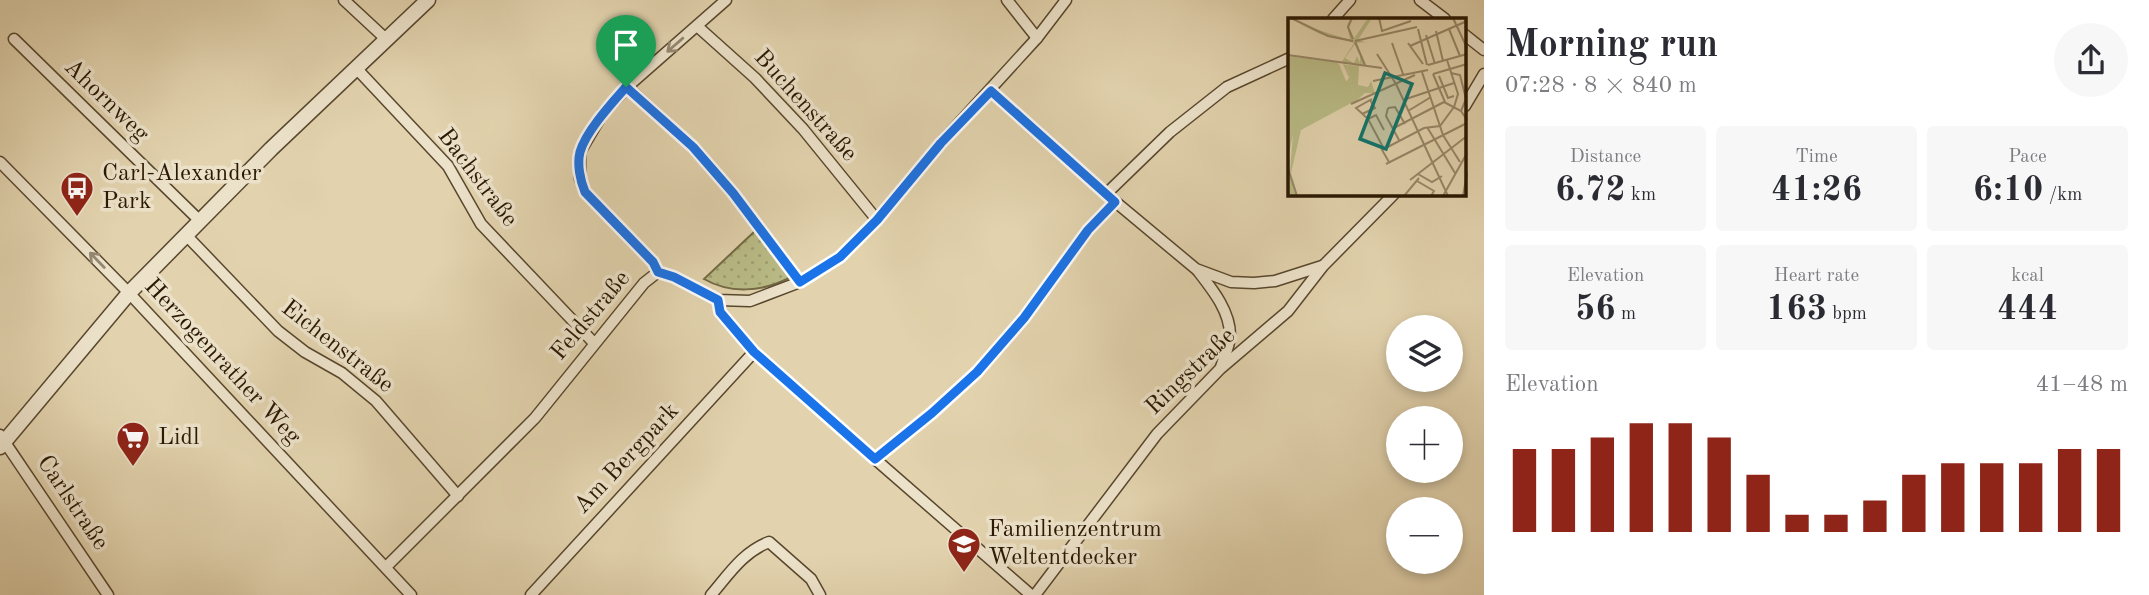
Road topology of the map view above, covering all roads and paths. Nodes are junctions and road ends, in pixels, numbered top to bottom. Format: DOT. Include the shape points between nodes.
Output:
graph roads {
  1 [pos="344,0"];
  2 [pos="428,0"];
  3 [pos="726,0"];
  4 [pos="1007,0"];
  5 [pos="1066,0"];
  6 [pos="1350,0"];
  7 [pos="1420,0"];
  8 [pos="1334,18"];
  9 [pos="1444,18"];
  10 [pos="697,26"];
  11 [pos="1466,36"];
  12 [pos="1037,38"];
  13 [pos="14,39"];
  14 [pos="387,40"];
  15 [pos="1484,50"];
  16 [pos="1288,59"];
  17 [pos="356,68"];
  18 [pos="1484,74"];
  19 [pos="626,87"];
  20 [pos="991,91"];
  21 [pos="1466,104"];
  22 [pos="0,162"];
  23 [pos="1392,196"];
  24 [pos="1111,198"];
  25 [pos="877,220"];
  26 [pos="200,221"];
  27 [pos="186,235"];
  28 [pos="1323,266"];
  29 [pos="1196,269"];
  30 [pos="658,272"];
  31 [pos="800,282"];
  32 [pos="129,293"];
  33 [pos="718,300"];
  34 [pos="594,343"];
  35 [pos="754,352"];
  36 [pos="1220,369"];
  37 [pos="1,441"];
  38 [pos="875,459"];
  39 [pos="458,496"];
  40 [pos="386,568"];
  41 [pos="108,595"];
  42 [pos="411,595"];
  43 [pos="531,595"];
  44 [pos="711,595"];
  45 [pos="820,595"];
  46 [pos="1033,595"];
  1 -- 14 [label="street"];
  2 -- 14 [label="street"];
  3 -- 10 [label="street"];
  4 -- 12 [label="street"];
  5 -- 12 [label="street, Feldstraße"];
  6 -- 8 [label="street"];
  7 -- 9 [label="street"];
  10 -- 19 [label="street, one-way"];
  10 -- 25 [label="street, Buchenstraße" via="803,129"];
  11 -- 15 [label="street"];
  12 -- 20 [label="street, Feldstraße"];
  13 -- 26 [label="street, Ahornweg"];
  14 -- 17 [label="street"];
  16 -- 24 [label="street" via="1227,88 1170,132"];
  17 -- 26 [label="street"];
  17 -- 34 [label="street, Bachstraße" via="448,166 481,225"];
  18 -- 21 [label="street"];
  19 -- 30 [label="street" via="603,113 580,152 580,179 585,192"];
  19 -- 31 [label="street" via="693,147"];
  20 -- 24 [label="street"];
  20 -- 25 [label="street, Feldstraße"];
  32 -- 22 [label="street, Herzogenrather Weg, one-way"];
  23 -- 28 [label="street, Ringstraße"];
  24 -- 29 [label="street"];
  24 -- 38 [label="street" via="1024,318 977,372"];
  25 -- 31 [label="street, Feldstraße" via="840,257"];
  26 -- 27 [label="street"];
  27 -- 32 [label="street"];
  27 -- 39 [label="street, Eichenstraße" via="278,331 376,401"];
  28 -- 29 [label="street" via="1254,283 1231,282"];
  28 -- 36 [label="street, Ringstraße" via="1288,311"];
  29 -- 36 [label="street" via="1226,314 1230,335"];
  30 -- 33 [label="street, Feldstraße"];
  30 -- 34 [label="street, Feldstraße"];
  31 -- 33 [label="street, Feldstraße" via="750,300"];
  32 -- 37 [label="street"];
  32 -- 40 [label="street, Herzogenrather Weg"];
  33 -- 35 [label="street, Ringstraße" via="720,312"];
  34 -- 39 [label="street, Feldstraße" via="535,418"];
  35 -- 38 [label="street, Ringstraße"];
  35 -- 43 [label="street, Am Bergpark"];
  36 -- 46 [label="street, Ringstraße" via="1157,434"];
  37 -- 41 [label="street, Carlstraße"];
  38 -- 46 [label="street, Ringstraße"];
  39 -- 40 [label="street, Feldstraße"];
  40 -- 42 [label="street, Herzogenrather Weg"];
  44 -- 45 [label="street" via="742,557 769,542 811,579"];
}
